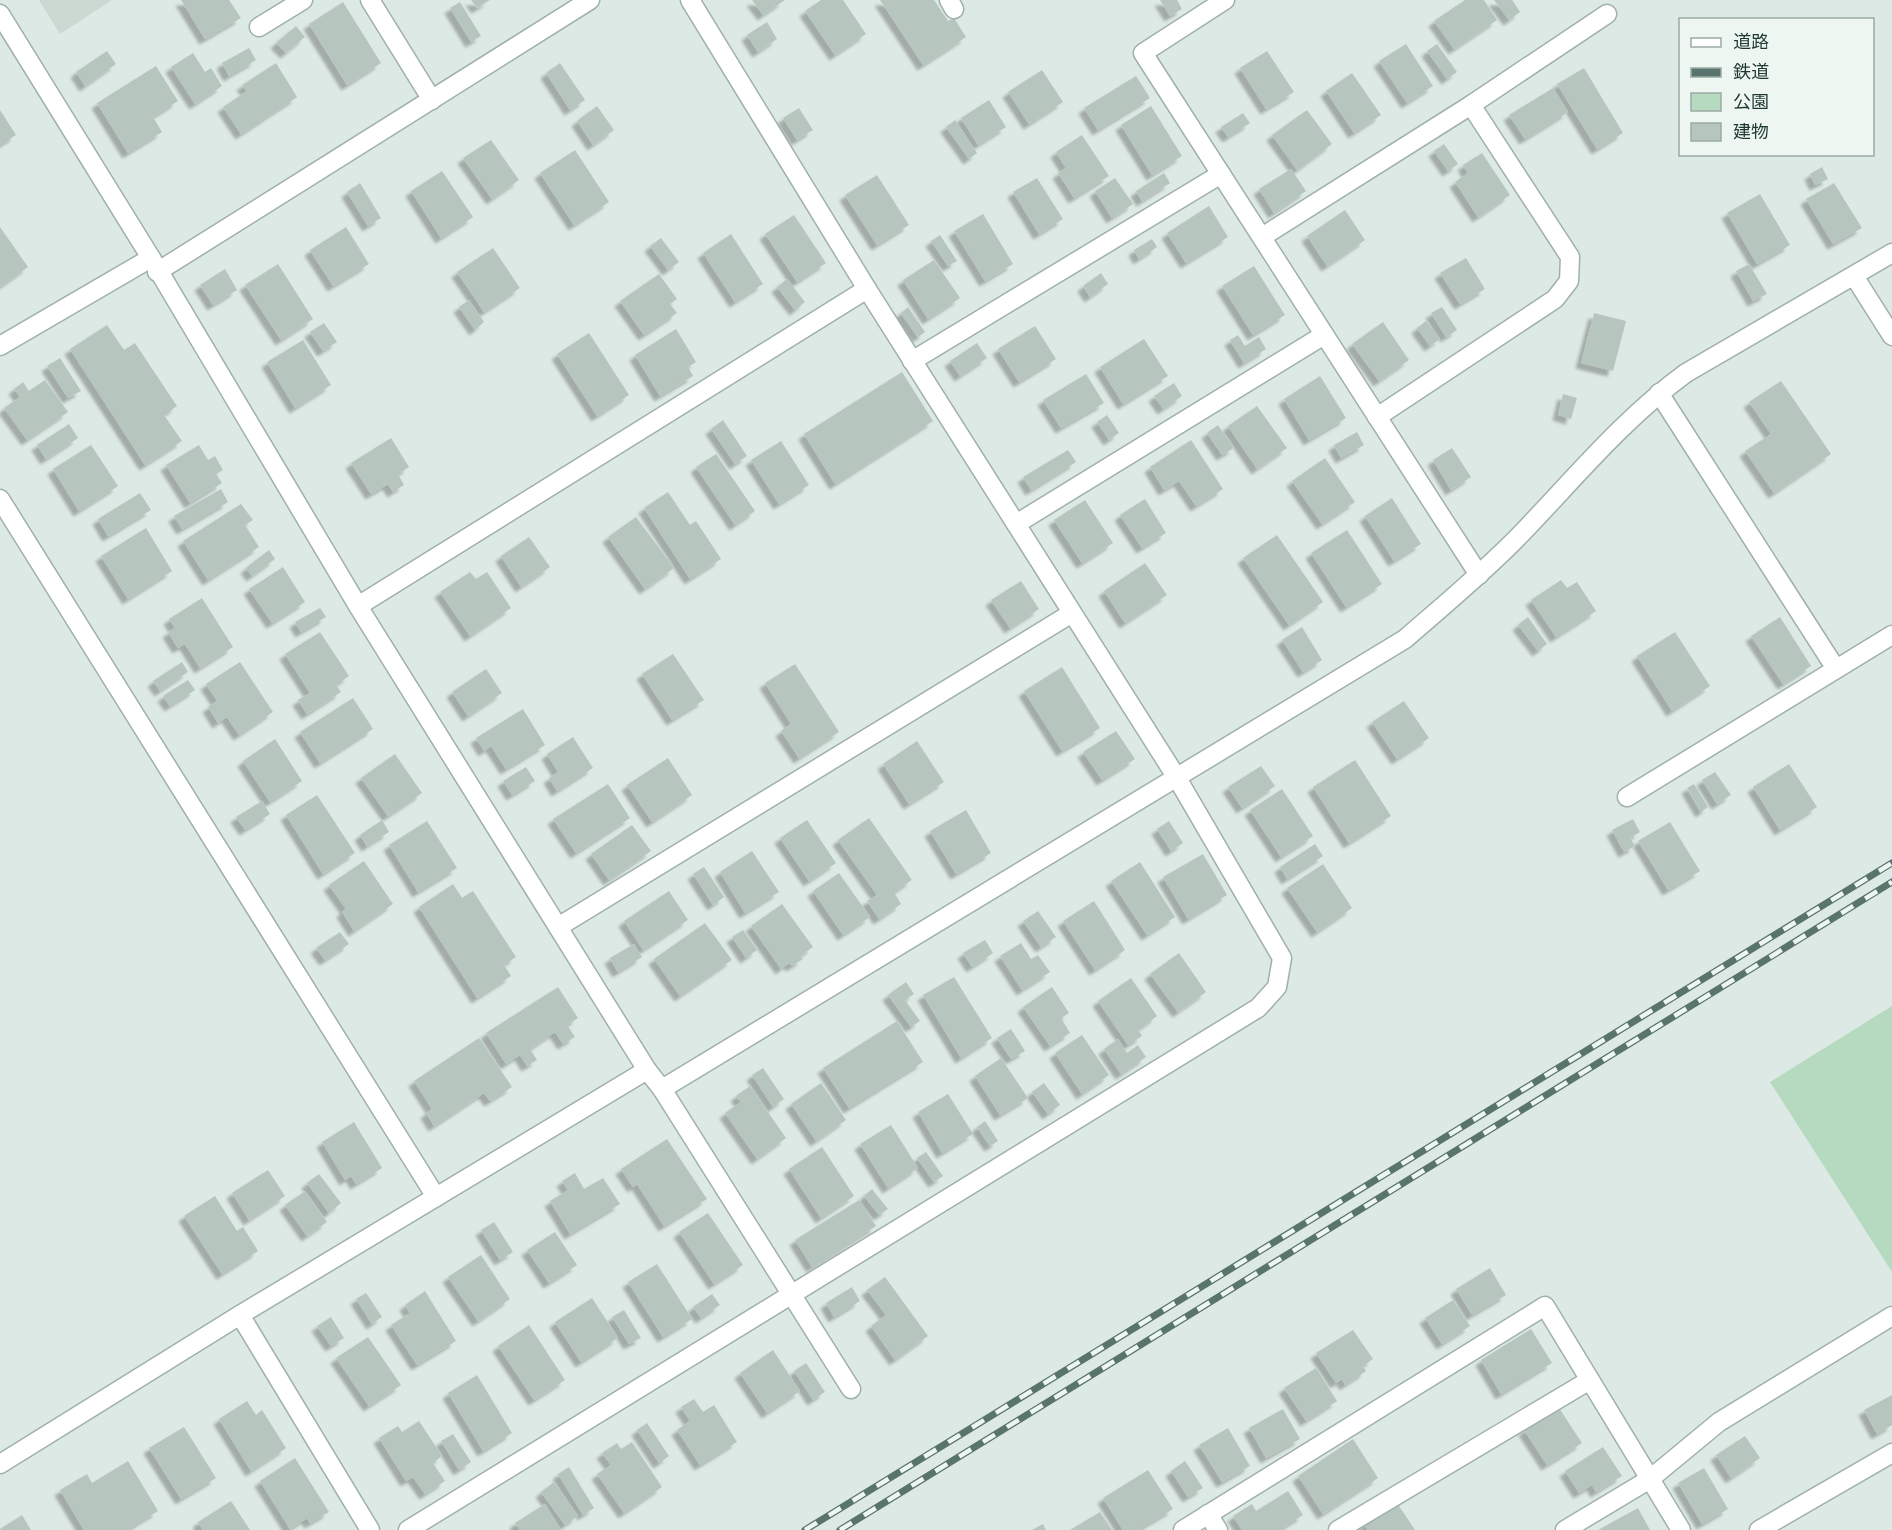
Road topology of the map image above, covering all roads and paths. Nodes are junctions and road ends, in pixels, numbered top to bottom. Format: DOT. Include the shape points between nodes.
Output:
graph roads {
  1 [pos="303,0"];
  2 [pos="370,0"];
  3 [pos="590,0"];
  4 [pos="690,0"];
  5 [pos="1225,0"];
  6 [pos="0,14"];
  7 [pos="1607,14"];
  8 [pos="260,27"];
  9 [pos="432,100"];
  10 [pos="1471,105"];
  11 [pos="1221,174"];
  12 [pos="1262,237"];
  13 [pos="1892,253"];
  14 [pos="154,265"];
  15 [pos="1854,276"];
  16 [pos="867,289"];
  17 [pos="1324,334"];
  18 [pos="1892,336"];
  19 [pos="0,346"];
  20 [pos="912,361"];
  21 [pos="1659,393"];
  22 [pos="1377,417"];
  23 [pos="0,498"];
  24 [pos="1016,524"];
  25 [pos="1479,575"];
  26 [pos="358,606"];
  27 [pos="1072,613"];
  28 [pos="1892,635"];
  29 [pos="1836,669"];
  30 [pos="1177,778"];
  31 [pos="1627,797"];
  32 [pos="558,927"];
  33 [pos="647,1070"];
  34 [pos="662,1089"];
  35 [pos="436,1197"];
  36 [pos="790,1294"];
  37 [pos="240,1315"];
  38 [pos="1892,1316"];
  39 [pos="1590,1380"];
  40 [pos="851,1389"];
  41 [pos="1892,1454"];
  42 [pos="0,1464"];
  43 [pos="1650,1479"];
  44 [pos="1208,1514"];
  45 [pos="370,1530"];
  46 [pos="408,1530"];
  47 [pos="1183,1530"];
  48 [pos="1218,1530"];
  49 [pos="1338,1530"];
  50 [pos="1565,1530"];
  51 [pos="1681,1530"];
  52 [pos="1759,1530"];
  1 -- 8 [label="street"];
  2 -- 9 [label="street"];
  3 -- 9 [label="street"];
  4 -- 16 [label="street"];
  5 -- 11 [label="street" via="1143,52"];
  6 -- 14 [label="street"];
  7 -- 10 [label="street"];
  9 -- 14 [label="street"];
  10 -- 12 [label="street"];
  10 -- 22 [label="street" via="1570,257 1569,281 1555,299"];
  11 -- 12 [label="street"];
  11 -- 20 [label="street"];
  12 -- 17 [label="street"];
  13 -- 15 [label="street"];
  14 -- 19 [label="street"];
  14 -- 26 [label="street"];
  15 -- 18 [label="street"];
  15 -- 21 [label="street" via="1686,373"];
  16 -- 20 [label="street"];
  16 -- 26 [label="street"];
  17 -- 22 [label="street"];
  17 -- 24 [label="street"];
  20 -- 24 [label="street"];
  21 -- 25 [label="street" via="1619,429"];
  21 -- 29 [label="street"];
  22 -- 25 [label="street"];
  23 -- 35 [label="street"];
  24 -- 27 [label="street"];
  25 -- 30 [label="street" via="1405,639"];
  26 -- 32 [label="street"];
  27 -- 30 [label="street"];
  27 -- 32 [label="street"];
  28 -- 29 [label="street"];
  29 -- 31 [label="street"];
  30 -- 34 [label="street"];
  30 -- 36 [label="street" via="1282,958 1277,987 1258,1008"];
  32 -- 33 [label="street"];
  33 -- 34 [label="street"];
  33 -- 35 [label="street"];
  34 -- 36 [label="street"];
  35 -- 37 [label="street"];
  36 -- 40 [label="street"];
  36 -- 46 [label="street"];
  37 -- 42 [label="street"];
  37 -- 45 [label="street"];
  38 -- 43 [label="street" via="1719,1422"];
  39 -- 43 [label="street"];
  39 -- 44 [label="street" via="1545,1306"];
  39 -- 49 [label="street"];
  41 -- 52 [label="street"];
  43 -- 50 [label="street"];
  43 -- 51 [label="street"];
  44 -- 47 [label="street"];
  44 -- 48 [label="street"];
}
